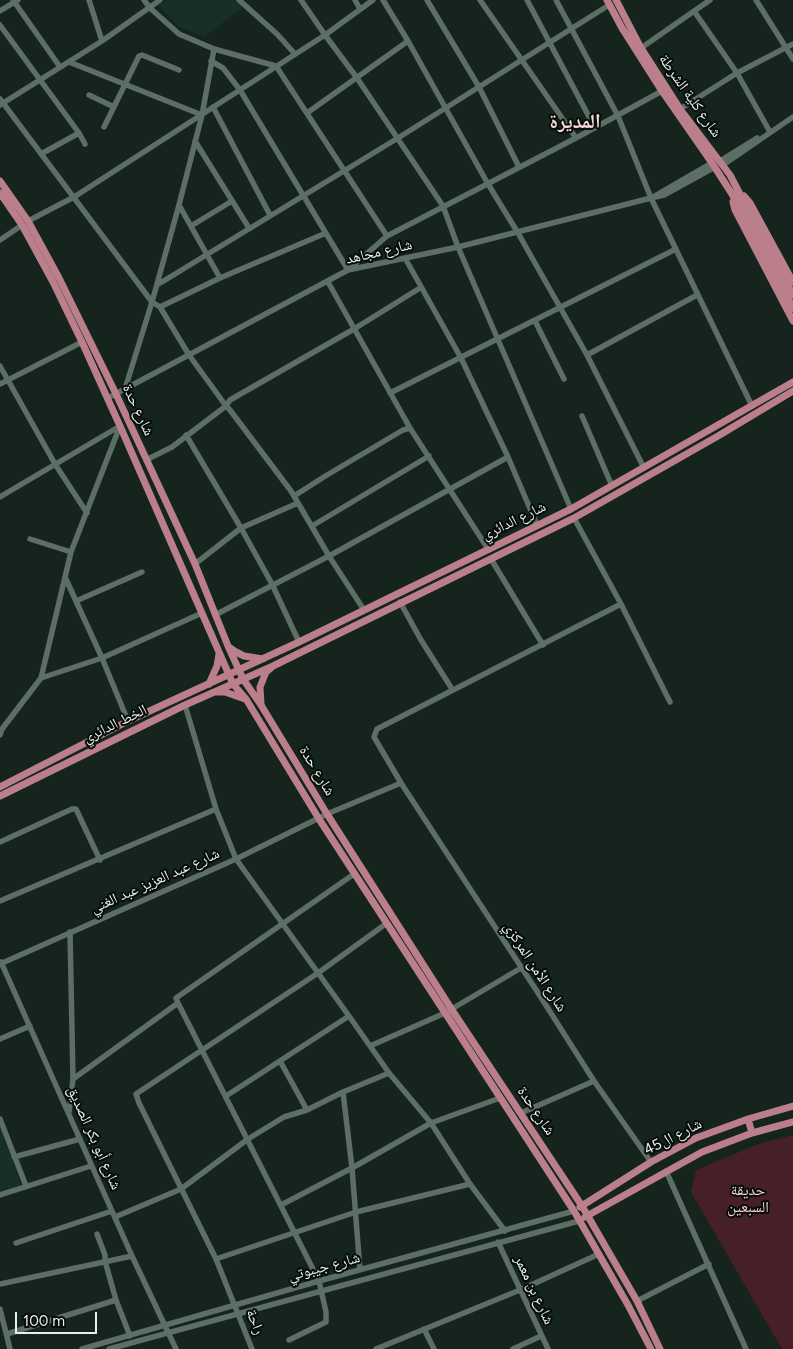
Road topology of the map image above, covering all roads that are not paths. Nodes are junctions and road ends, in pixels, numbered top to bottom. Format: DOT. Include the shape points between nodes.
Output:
graph roads {
  1 [pos="89,0"];
  2 [pos="144,0"];
  3 [pos="160,0"];
  4 [pos="239,0"];
  5 [pos="301,0"];
  6 [pos="355,0"];
  7 [pos="373,0"];
  8 [pos="383,0"];
  9 [pos="427,0"];
  10 [pos="480,0"];
  11 [pos="527,0"];
  12 [pos="556,0"];
  13 [pos="616,0"];
  14 [pos="710,0"];
  15 [pos="756,0"];
  16 [pos="15,1"];
  17 [pos="608,2"];
  18 [pos="150,8"];
  19 [pos="360,9"];
  20 [pos="0,11"];
  21 [pos="694,11"];
  22 [pos="0,25"];
  23 [pos="571,28"];
  24 [pos="325,35"];
  25 [pos="102,40"];
  26 [pos="408,41"];
  27 [pos="549,42"];
  28 [pos="793,44"];
  29 [pos="641,48"];
  30 [pos="786,48"];
  31 [pos="214,49"];
  32 [pos="295,54"];
  33 [pos="793,59"];
  34 [pos="211,60"];
  35 [pos="522,60"];
  36 [pos="69,62"];
  37 [pos="276,66"];
  38 [pos="60,67"];
  39 [pos="179,70"];
  40 [pos="737,73"];
  41 [pos="357,78"];
  42 [pos="39,80"];
  43 [pos="125,85"];
  44 [pos="479,87"];
  45 [pos="240,90"];
  46 [pos="662,91"];
  47 [pos="88,95"];
  48 [pos="1,103"];
  49 [pos="114,107"];
  50 [pos="213,107"];
  51 [pos="446,107"];
  52 [pos="680,109"];
  53 [pos="307,113"];
  54 [pos="202,114"];
  55 [pos="618,116"];
  56 [pos="793,117"];
  57 [pos="104,127"];
  58 [pos="595,128"];
  59 [pos="770,132"];
  60 [pos="79,133"];
  61 [pos="398,138"];
  62 [pos="576,138"];
  63 [pos="195,141"];
  64 [pos="85,144"];
  65 [pos="41,154"];
  66 [pos="717,164"];
  67 [pos="519,167"];
  68 [pos="345,170"];
  69 [pos="0,181"];
  70 [pos="488,184"];
  71 [pos="735,192"];
  72 [pos="0,193"];
  73 [pos="304,195"];
  74 [pos="74,197"];
  75 [pos="651,198"];
  76 [pos="232,201"];
  77 [pos="178,205"];
  78 [pos="443,206"];
  79 [pos="270,215"];
  80 [pos="25,223"];
  81 [pos="191,226"];
  82 [pos="249,228"];
  83 [pos="518,232"];
  84 [pos="326,233"];
  85 [pos="387,236"];
  86 [pos="0,240"];
  87 [pos="458,247"];
  88 [pos="676,249"];
  89 [pos="207,254"];
  90 [pos="405,258"];
  91 [pos="348,270"];
  92 [pos="220,278"];
  93 [pos="328,282"];
  94 [pos="793,282"];
  95 [pos="157,285"];
  96 [pos="420,288"];
  97 [pos="697,295"];
  98 [pos="793,295"];
  99 [pos="152,302"];
  100 [pos="160,307"];
  101 [pos="793,308"];
  102 [pos="560,309"];
  103 [pos="535,320"];
  104 [pos="793,321"];
  105 [pos="354,329"];
  106 [pos="498,340"];
  107 [pos="82,342"];
  108 [pos="189,355"];
  109 [pos="587,355"];
  110 [pos="461,358"];
  111 [pos="0,366"];
  112 [pos="8,379"];
  113 [pos="564,379"];
  114 [pos="793,382"];
  115 [pos="0,384"];
  116 [pos="125,390"];
  117 [pos="793,391"];
  118 [pos="390,393"];
  119 [pos="116,394"];
  120 [pos="108,398"];
  121 [pos="226,406"];
  122 [pos="752,406"];
  123 [pos="582,416"];
  124 [pos="120,426"];
  125 [pos="715,426"];
  126 [pos="410,428"];
  127 [pos="706,432"];
  128 [pos="186,436"];
  129 [pos="718,436"];
  130 [pos="709,442"];
  131 [pos="429,456"];
  132 [pos="508,457"];
  133 [pos="146,460"];
  134 [pos="55,464"];
  135 [pos="644,468"];
  136 [pos="612,486"];
  137 [pos="450,488"];
  138 [pos="294,496"];
  139 [pos="0,497"];
  140 [pos="298,503"];
  141 [pos="571,509"];
  142 [pos="87,514"];
  143 [pos="574,518"];
  144 [pos="537,524"];
  145 [pos="312,526"];
  146 [pos="241,528"];
  147 [pos="30,539"];
  148 [pos="488,549"];
  149 [pos="71,552"];
  150 [pos="329,556"];
  151 [pos="491,559"];
  152 [pos="195,564"];
  153 [pos="142,572"];
  154 [pos="65,577"];
  155 [pos="272,584"];
  156 [pos="76,601"];
  157 [pos="400,602"];
  158 [pos="621,604"];
  159 [pos="364,610"];
  160 [pos="202,613"];
  161 [pos="215,615"];
  162 [pos="299,642"];
  163 [pos="543,645"];
  164 [pos="228,646"];
  165 [pos="219,651"];
  166 [pos="102,658"];
  167 [pos="263,658"];
  168 [pos="273,666"];
  169 [pos="239,670"];
  170 [pos="229,675"];
  171 [pos="41,678"];
  172 [pos="244,679"];
  173 [pos="208,684"];
  174 [pos="233,684"];
  175 [pos="452,690"];
  176 [pos="216,692"];
  177 [pos="246,699"];
  178 [pos="670,702"];
  179 [pos="185,705"];
  180 [pos="261,705"];
  181 [pos="128,721"];
  182 [pos="0,735"];
  183 [pos="401,783"];
  184 [pos="0,787"];
  185 [pos="0,796"];
  186 [pos="216,809"];
  187 [pos="327,814"];
  188 [pos="319,818"];
  189 [pos="0,842"];
  190 [pos="236,858"];
  191 [pos="100,860"];
  192 [pos="354,874"];
  193 [pos="0,901"];
  194 [pos="387,923"];
  195 [pos="282,924"];
  196 [pos="70,932"];
  197 [pos="1,962"];
  198 [pos="521,968"];
  199 [pos="318,973"];
  200 [pos="178,1003"];
  201 [pos="448,1012"];
  202 [pos="350,1016"];
  203 [pos="30,1026"];
  204 [pos="0,1039"];
  205 [pos="370,1046"];
  206 [pos="203,1050"];
  207 [pos="280,1061"];
  208 [pos="388,1073"];
  209 [pos="73,1079"];
  210 [pos="594,1081"];
  211 [pos="343,1092"];
  212 [pos="226,1096"];
  213 [pos="500,1098"];
  214 [pos="793,1106"];
  215 [pos="307,1110"];
  216 [pos="68,1112"];
  217 [pos="521,1113"];
  218 [pos="0,1119"];
  219 [pos="748,1119"];
  220 [pos="793,1122"];
  221 [pos="431,1123"];
  222 [pos="752,1133"];
  223 [pos="80,1139"];
  224 [pos="248,1139"];
  225 [pos="14,1157"];
  226 [pos="651,1162"];
  227 [pos="91,1166"];
  228 [pos="352,1168"];
  229 [pos="666,1171"];
  230 [pos="470,1184"];
  231 [pos="26,1186"];
  232 [pos="181,1189"];
  233 [pos="0,1195"];
  234 [pos="281,1205"];
  235 [pos="582,1206"];
  236 [pos="356,1212"];
  237 [pos="574,1212"];
  238 [pos="114,1214"];
  239 [pos="588,1215"];
  240 [pos="579,1220"];
  241 [pos="505,1231"];
  242 [pos="294,1232"];
  243 [pos="97,1234"];
  244 [pos="498,1242"];
  245 [pos="16,1243"];
  246 [pos="599,1254"];
  247 [pos="132,1256"];
  248 [pos="216,1259"];
  249 [pos="105,1261"];
  250 [pos="709,1264"];
  251 [pos="360,1270"];
  252 [pos="319,1281"];
  253 [pos="0,1284"];
  254 [pos="520,1290"];
  255 [pos="323,1292"];
  256 [pos="116,1300"];
  257 [pos="637,1301"];
  258 [pos="235,1304"];
  259 [pos="0,1309"];
  260 [pos="239,1313"];
  261 [pos="165,1326"];
  262 [pos="424,1329"];
  263 [pos="4,1332"];
  264 [pos="169,1333"];
  265 [pos="130,1336"];
  266 [pos="542,1336"];
  267 [pos="289,1340"];
  268 [pos="133,1346"];
  269 [pos="10,1349"];
  270 [pos="82,1349"];
  271 [pos="110,1349"];
  272 [pos="176,1349"];
  273 [pos="252,1349"];
  274 [pos="376,1349"];
  275 [pos="434,1349"];
  276 [pos="513,1349"];
  277 [pos="548,1349"];
  278 [pos="651,1349"];
  279 [pos="660,1349"];
  280 [pos="746,1349"];
  1 -- 25 [label="street"];
  2 -- 18 [label="street"];
  3 -- 18 [label="street"];
  4 -- 32 [label="street"];
  5 -- 24 [label="street"];
  6 -- 19 [label="street"];
  7 -- 19 [label="street"];
  8 -- 26 [label="street"];
  9 -- 44 [label="street"];
  10 -- 35 [label="street"];
  11 -- 27 [label="street"];
  12 -- 23 [label="street"];
  13 -- 29 [label="main road, شارع كلية الشرطة"];
  14 -- 21 [label="street"];
  15 -- 30 [label="street"];
  16 -- 20 [label="street"];
  16 -- 38 [label="street"];
  17 -- 23 [label="street"];
  17 -- 46 [label="main road, شارع كلية الشرطة"];
  18 -- 25 [label="street"];
  18 -- 31 [label="street" via="180,34"];
  19 -- 24 [label="street"];
  21 -- 29 [label="street"];
  21 -- 40 [label="street"];
  22 -- 42 [label="street"];
  23 -- 27 [label="street"];
  23 -- 55 [label="street"];
  24 -- 32 [label="street"];
  24 -- 41 [label="street"];
  25 -- 36 [label="street"];
  26 -- 41 [label="street"];
  26 -- 51 [label="street"];
  27 -- 35 [label="street"];
  27 -- 58 [label="street"];
  28 -- 30 [label="street"];
  29 -- 52 [label="main road, شارع كلية الشرطة"];
  30 -- 33 [label="street"];
  30 -- 40 [label="street"];
  31 -- 34 [label="street"];
  31 -- 37 [label="street"];
  32 -- 37 [label="street"];
  34 -- 45 [label="street" via="223,68"];
  34 -- 54 [label="street"];
  35 -- 44 [label="street"];
  35 -- 62 [label="street"];
  36 -- 38 [label="street"];
  36 -- 43 [label="street"];
  37 -- 45 [label="street"];
  37 -- 53 [label="street"];
  38 -- 42 [label="street"];
  39 -- 43 [label="street" via="142,55"];
  40 -- 52 [label="street"];
  40 -- 59 [label="street"];
  41 -- 53 [label="street"];
  41 -- 61 [label="street"];
  42 -- 48 [label="street"];
  42 -- 60 [label="street"];
  43 -- 49 [label="street"];
  43 -- 54 [label="street"];
  44 -- 51 [label="street"];
  44 -- 67 [label="street"];
  45 -- 50 [label="street"];
  45 -- 73 [label="street"];
  46 -- 55 [label="street"];
  46 -- 66 [label="main road, شارع كلية الشرطة"];
  47 -- 49 [label="street"];
  48 -- 65 [label="street"];
  49 -- 57 [label="street"];
  50 -- 54 [label="street"];
  50 -- 79 [label="street"];
  51 -- 61 [label="street"];
  51 -- 70 [label="street"];
  52 -- 66 [label="main road, شارع كلية الشرطة"];
  53 -- 68 [label="street"];
  54 -- 63 [label="street"];
  54 -- 74 [label="street"];
  55 -- 58 [label="street"];
  55 -- 75 [label="street"];
  56 -- 59 [label="street, شارع مجاهد"];
  58 -- 62 [label="street"];
  59 -- 66 [label="street, شارع مجاهد"];
  60 -- 64 [label="street"];
  60 -- 65 [label="street"];
  61 -- 68 [label="street"];
  61 -- 78 [label="street"];
  62 -- 67 [label="street"];
  63 -- 76 [label="street"];
  63 -- 77 [label="street"];
  65 -- 74 [label="street"];
  66 -- 71 [label="main road, شارع كلية الشرطة"];
  66 -- 75 [label="street, شارع مجاهد"];
  67 -- 70 [label="street"];
  68 -- 73 [label="street"];
  68 -- 85 [label="street"];
  69 -- 80 [label="main road, شارع حدة"];
  70 -- 78 [label="street"];
  70 -- 83 [label="street"];
  71 -- 94 [label="main road" via="750,203"];
  71 -- 98 [label="main road, شارع كلية الشرطة"];
  71 -- 101 [label="main road"];
  71 -- 104 [label="main road" via="735,210"];
  72 -- 80 [label="main road, شارع حدة"];
  73 -- 79 [label="street"];
  73 -- 84 [label="street"];
  74 -- 80 [label="street"];
  74 -- 99 [label="street"];
  75 -- 83 [label="street, شارع مجاهد"];
  75 -- 88 [label="street"];
  76 -- 81 [label="street"];
  76 -- 82 [label="street"];
  77 -- 81 [label="street"];
  77 -- 95 [label="street"];
  78 -- 85 [label="street"];
  78 -- 87 [label="street"];
  79 -- 82 [label="street"];
  80 -- 86 [label="street"];
  80 -- 107 [label="main road, شارع حدة"];
  80 -- 119 [label="main road, شارع حدة" via="59,278"];
  81 -- 89 [label="street"];
  82 -- 89 [label="street"];
  83 -- 87 [label="street, شارع مجاهد"];
  83 -- 102 [label="street"];
  84 -- 91 [label="street"];
  84 -- 92 [label="street"];
  85 -- 91 [label="street"];
  87 -- 90 [label="street, شارع مجاهد"];
  87 -- 106 [label="street"];
  88 -- 97 [label="street"];
  88 -- 102 [label="street"];
  89 -- 92 [label="street"];
  89 -- 95 [label="street"];
  90 -- 91 [label="street, شارع مجاهد"];
  90 -- 96 [label="street"];
  91 -- 93 [label="street, شارع مجاهد"];
  92 -- 100 [label="street"];
  93 -- 105 [label="street"];
  93 -- 108 [label="street, شارع مجاهد"];
  95 -- 99 [label="street"];
  96 -- 105 [label="street"];
  96 -- 110 [label="street"];
  97 -- 109 [label="street"];
  97 -- 122 [label="street"];
  99 -- 100 [label="street"];
  99 -- 116 [label="street"];
  100 -- 108 [label="street"];
  102 -- 103 [label="street"];
  102 -- 109 [label="street"];
  103 -- 106 [label="street"];
  103 -- 113 [label="street"];
  105 -- 118 [label="street"];
  105 -- 121 [label="street" via="230,400"];
  106 -- 110 [label="street"];
  106 -- 141 [label="street"];
  107 -- 112 [label="street"];
  107 -- 120 [label="main road, شارع حدة"];
  108 -- 116 [label="street, شارع مجاهد"];
  108 -- 121 [label="street"];
  109 -- 135 [label="street"];
  110 -- 118 [label="street"];
  110 -- 132 [label="street"];
  111 -- 112 [label="street"];
  112 -- 115 [label="street"];
  112 -- 134 [label="street"];
  114 -- 122 [label="main road, شارع الدائري"];
  116 -- 119 [label="street, شارع مجاهد"];
  117 -- 129 [label="main road, شارع الدائري"];
  118 -- 126 [label="street"];
  119 -- 120 [label="street, شارع مجاهد"];
  119 -- 133 [label="main road, شارع حدة"];
  120 -- 124 [label="main road, شارع حدة"];
  121 -- 128 [label="street"];
  121 -- 138 [label="street"];
  122 -- 125 [label="main road, شارع الدائري"];
  123 -- 136 [label="street"];
  124 -- 134 [label="street"];
  124 -- 142 [label="street"];
  124 -- 160 [label="main road, شارع حدة"];
  125 -- 127 [label="main road, شارع الدائري"];
  125 -- 129 [label="main road" via="713,434"];
  126 -- 131 [label="street"];
  126 -- 138 [label="street"];
  127 -- 130 [label="main road" via="712,436"];
  127 -- 135 [label="main road, شارع الدائري"];
  128 -- 133 [label="street"];
  128 -- 146 [label="street"];
  129 -- 130 [label="main road, شارع الدائري"];
  130 -- 143 [label="main road, شارع الدائري"];
  131 -- 137 [label="street"];
  131 -- 145 [label="street"];
  132 -- 137 [label="street"];
  132 -- 144 [label="street"];
  133 -- 152 [label="main road, شارع حدة"];
  134 -- 139 [label="street"];
  134 -- 142 [label="street"];
  135 -- 136 [label="main road, شارع الدائري"];
  136 -- 141 [label="main road, شارع الدائري"];
  137 -- 148 [label="street"];
  137 -- 150 [label="street"];
  138 -- 140 [label="street"];
  140 -- 145 [label="street"];
  140 -- 146 [label="street"];
  141 -- 143 [label="main road"];
  141 -- 144 [label="main road, شارع الدائري"];
  142 -- 149 [label="street"];
  143 -- 151 [label="main road, شارع الدائري"];
  143 -- 158 [label="street"];
  144 -- 148 [label="main road, شارع الدائري"];
  145 -- 150 [label="street"];
  146 -- 152 [label="street"];
  146 -- 155 [label="street"];
  147 -- 149 [label="street"];
  148 -- 159 [label="main road, شارع الدائري"];
  149 -- 154 [label="street"];
  150 -- 155 [label="street"];
  150 -- 159 [label="street"];
  151 -- 157 [label="main road, شارع الدائري"];
  151 -- 163 [label="street"];
  152 -- 161 [label="main road, شارع حدة"];
  153 -- 156 [label="street"];
  154 -- 156 [label="street"];
  154 -- 171 [label="street"];
  155 -- 161 [label="street"];
  155 -- 162 [label="street"];
  156 -- 166 [label="street"];
  157 -- 168 [label="main road, شارع الدائري"];
  157 -- 175 [label="street"];
  158 -- 163 [label="street"];
  158 -- 178 [label="street"];
  159 -- 162 [label="main road, شارع الدائري"];
  160 -- 165 [label="main road, شارع حدة"];
  160 -- 166 [label="street"];
  161 -- 164 [label="main road, شارع حدة"];
  162 -- 167 [label="main road, شارع الدائري"];
  163 -- 175 [label="street"];
  164 -- 167 [label="main road" via="240,654"];
  164 -- 169 [label="main road, شارع حدة"];
  165 -- 170 [label="main road, شارع حدة"];
  165 -- 173 [label="main road" via="217,666"];
  166 -- 171 [label="street"];
  166 -- 181 [label="street"];
  167 -- 169 [label="main road, شارع الدائري"];
  168 -- 172 [label="main road, شارع الدائري"];
  168 -- 180 [label="main road" via="266,672 260,687"];
  169 -- 170 [label="main road, الخط الدائري"];
  169 -- 172 [label="main road, شارع حدة"];
  170 -- 173 [label="main road, الخط الدائري"];
  170 -- 174 [label="main road, شارع حدة"];
  171 -- 182 [label="street"];
  172 -- 174 [label="main road, الخط الدائري"];
  172 -- 180 [label="main road, شارع حدة"];
  173 -- 181 [label="main road, الخط الدائري"];
  174 -- 176 [label="main road, الخط الدائري"];
  174 -- 177 [label="main road, شارع حدة"];
  175 -- 183 [label="street, شارع الأمن المركزي" via="377,730 374,737"];
  176 -- 177 [label="main road"];
  176 -- 179 [label="main road, الخط الدائري"];
  177 -- 188 [label="main road, شارع حدة"];
  179 -- 185 [label="main road, الخط الدائري"];
  179 -- 186 [label="street"];
  180 -- 187 [label="main road, شارع حدة"];
  181 -- 184 [label="main road, الخط الدائري"];
  183 -- 187 [label="street, شارع عبد العزيز عبد الغني"];
  183 -- 198 [label="street, شارع الأمن المركزي"];
  186 -- 190 [label="street"];
  186 -- 191 [label="street"];
  187 -- 188 [label="street, شارع عبد العزيز عبد الغني"];
  187 -- 201 [label="main road, شارع حدة"];
  188 -- 190 [label="street, شارع عبد العزيز عبد الغني"];
  188 -- 192 [label="main road, شارع حدة"];
  189 -- 191 [label="street" via="72,808 76,809"];
  190 -- 195 [label="street"];
  190 -- 196 [label="street, شارع عبد العزيز عبد الغني"];
  191 -- 193 [label="street"];
  192 -- 194 [label="main road, شارع حدة"];
  192 -- 195 [label="street"];
  194 -- 199 [label="street"];
  194 -- 201 [label="main road, شارع حدة"];
  195 -- 199 [label="street"];
  195 -- 200 [label="street" via="176,998"];
  196 -- 197 [label="street, شارع عبد العزيز عبد الغني"];
  196 -- 209 [label="street"];
  197 -- 203 [label="street, شارع أبو بكر الصديق"];
  198 -- 201 [label="street"];
  198 -- 210 [label="street, شارع الأمن المركزي"];
  199 -- 202 [label="street"];
  199 -- 206 [label="street"];
  200 -- 206 [label="street"];
  200 -- 209 [label="street"];
  201 -- 205 [label="street"];
  201 -- 213 [label="main road, شارع حدة"];
  201 -- 217 [label="main road, شارع حدة"];
  202 -- 205 [label="street"];
  202 -- 207 [label="street"];
  203 -- 204 [label="street"];
  203 -- 216 [label="street, شارع أبو بكر الصديق"];
  205 -- 208 [label="street"];
  206 -- 212 [label="street"];
  206 -- 232 [label="street, راحة" via="136,1094"];
  207 -- 212 [label="street"];
  207 -- 215 [label="street"];
  208 -- 211 [label="street"];
  208 -- 221 [label="street"];
  209 -- 216 [label="street"];
  210 -- 217 [label="street"];
  210 -- 226 [label="street, شارع الأمن المركزي"];
  211 -- 215 [label="street"];
  211 -- 228 [label="street"];
  212 -- 224 [label="street"];
  213 -- 221 [label="street"];
  213 -- 237 [label="main road, شارع حدة"];
  214 -- 219 [label="main road, شارع ال45"];
  215 -- 224 [label="street" via="284,1117"];
  216 -- 223 [label="street, شارع أبو بكر الصديق"];
  217 -- 235 [label="main road, شارع حدة"];
  218 -- 225 [label="street"];
  219 -- 222 [label="main road"];
  219 -- 226 [label="main road, شارع ال45" via="696,1138"];
  220 -- 222 [label="main road, شارع ال45"];
  221 -- 228 [label="street"];
  221 -- 230 [label="street"];
  222 -- 229 [label="main road, شارع ال45" via="702,1152"];
  223 -- 225 [label="street"];
  223 -- 227 [label="street, شارع أبو بكر الصديق"];
  224 -- 232 [label="street"];
  224 -- 234 [label="street"];
  225 -- 231 [label="street"];
  226 -- 235 [label="main road, شارع ال45"];
  227 -- 231 [label="street"];
  227 -- 238 [label="street, شارع أبو بكر الصديق"];
  228 -- 234 [label="street"];
  228 -- 236 [label="street"];
  229 -- 239 [label="main road, شارع ال45"];
  229 -- 250 [label="street"];
  230 -- 236 [label="street"];
  230 -- 241 [label="street"];
  231 -- 233 [label="street"];
  232 -- 238 [label="street"];
  232 -- 248 [label="street, راحة"];
  234 -- 242 [label="street"];
  235 -- 237 [label="main road, شارع ال45"];
  235 -- 239 [label="main road, شارع حدة"];
  236 -- 242 [label="street"];
  236 -- 251 [label="street"];
  237 -- 240 [label="main road, شارع حدة"];
  237 -- 241 [label="street, شارع جيبوتي"];
  238 -- 245 [label="street"];
  238 -- 247 [label="street, شارع أبو بكر الصديق"];
  239 -- 240 [label="main road, شارع ال45"];
  239 -- 257 [label="main road, شارع حدة"];
  240 -- 244 [label="street, شارع جيبوتي"];
  240 -- 246 [label="main road, شارع حدة"];
  241 -- 251 [label="street, شارع جيبوتي"];
  242 -- 248 [label="street"];
  242 -- 252 [label="street"];
  243 -- 249 [label="street"];
  244 -- 254 [label="street, شارع بن معمر"];
  244 -- 255 [label="street, شارع جيبوتي"];
  246 -- 254 [label="street"];
  246 -- 278 [label="main road, شارع حدة"];
  247 -- 249 [label="street"];
  247 -- 261 [label="street, شارع أبو بكر الصديق"];
  248 -- 258 [label="street, راحة"];
  249 -- 253 [label="street"];
  249 -- 256 [label="street"];
  250 -- 257 [label="street"];
  250 -- 280 [label="street"];
  251 -- 252 [label="street, شارع جيبوتي"];
  252 -- 255 [label="street"];
  252 -- 258 [label="street, شارع جيبوتي"];
  254 -- 262 [label="street"];
  254 -- 266 [label="street, شارع بن معمر"];
  255 -- 260 [label="street, شارع جيبوتي"];
  255 -- 267 [label="street" via="326,1322"];
  256 -- 263 [label="street"];
  256 -- 265 [label="street"];
  257 -- 279 [label="main road, شارع حدة"];
  258 -- 260 [label="street, راحة"];
  258 -- 261 [label="street, شارع جيبوتي"];
  259 -- 263 [label="street"];
  260 -- 264 [label="street, شارع جيبوتي"];
  260 -- 273 [label="street, راحة"];
  261 -- 264 [label="street, شارع أبو بكر الصديق"];
  261 -- 265 [label="street, شارع جيبوتي"];
  262 -- 274 [label="street"];
  262 -- 275 [label="street"];
  263 -- 269 [label="street"];
  264 -- 268 [label="street, شارع جيبوتي"];
  264 -- 272 [label="street, شارع أبو بكر الصديق"];
  265 -- 270 [label="street, شارع جيبوتي"];
  266 -- 276 [label="street"];
  266 -- 277 [label="street, شارع بن معمر"];
  268 -- 271 [label="street, شارع جيبوتي"];
}
